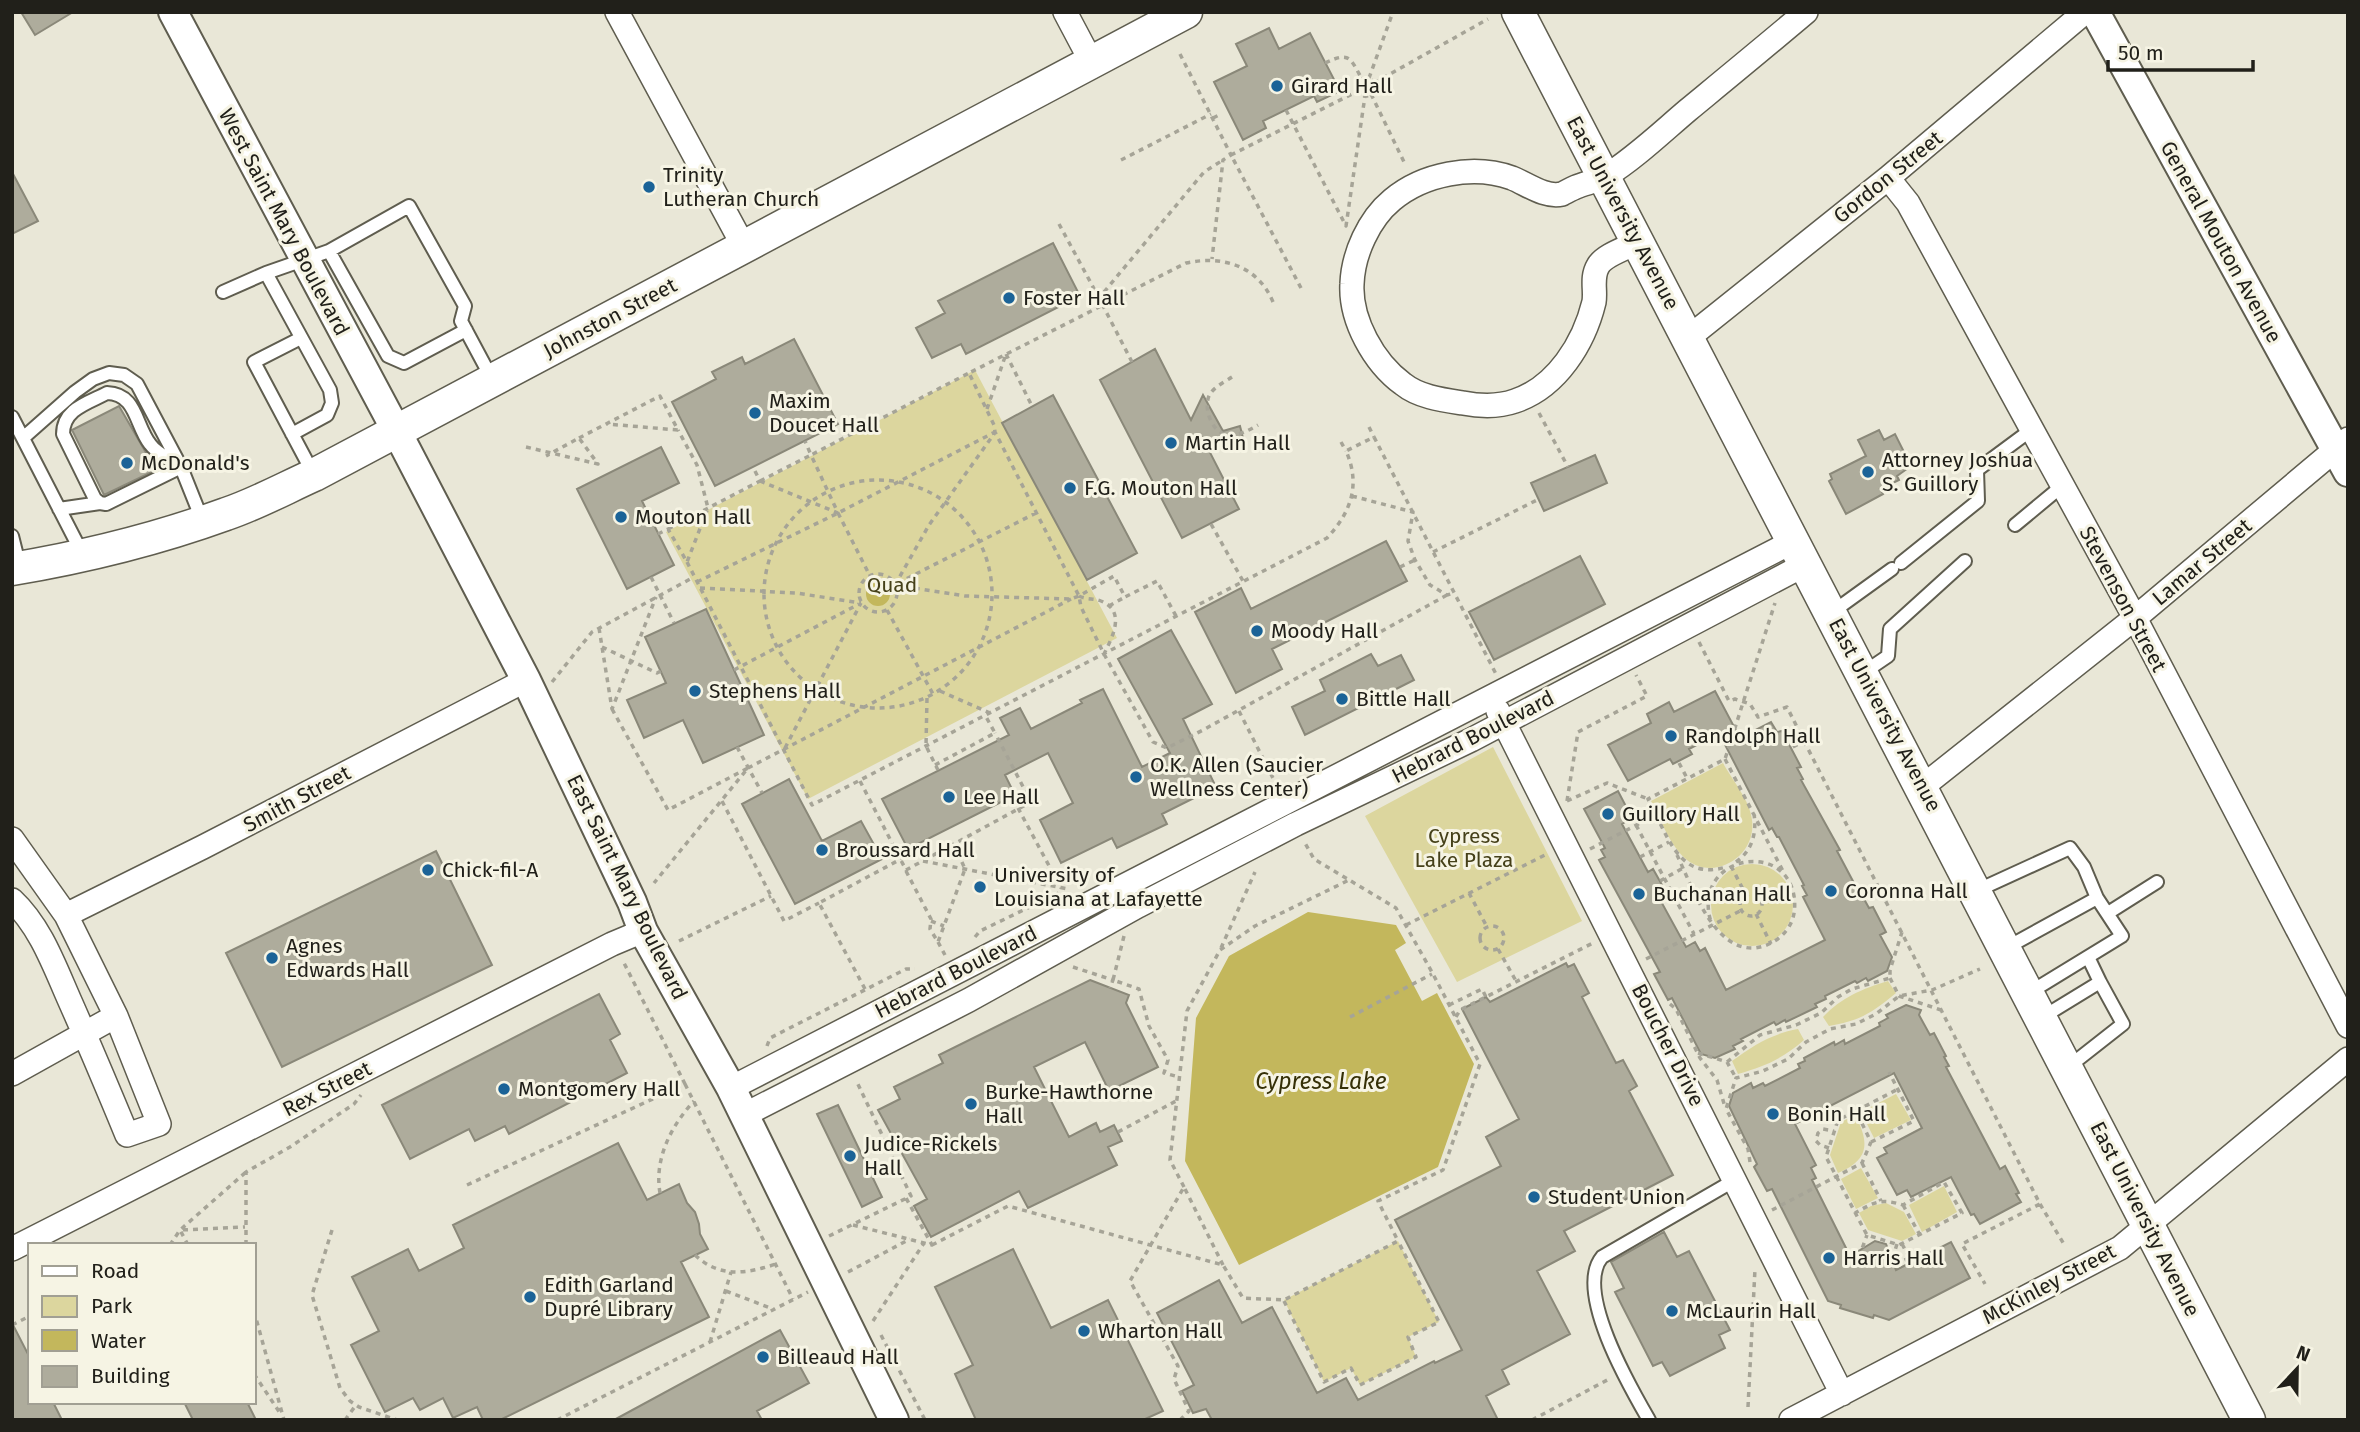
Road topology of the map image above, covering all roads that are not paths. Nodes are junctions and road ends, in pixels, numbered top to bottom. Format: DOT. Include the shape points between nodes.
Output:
graph roads {
  1 [pos="173,12"];
  2 [pos="617,12"];
  3 [pos="1065,12"];
  4 [pos="1186,12"];
  5 [pos="1518,12"];
  6 [pos="1806,12"];
  7 [pos="2085,12"];
  8 [pos="2095,12"];
  9 [pos="1091,64"];
  10 [pos="1604,177"];
  11 [pos="1888,178"];
  12 [pos="1638,242"];
  13 [pos="744,247"];
  14 [pos="317,256"];
  15 [pos="266,274"];
  16 [pos="223,292"];
  17 [pos="466,330"];
  18 [pos="301,338"];
  19 [pos="1688,338"];
  20 [pos="493,380"];
  21 [pos="12,417"];
  22 [pos="396,430"];
  23 [pos="2031,430"];
  24 [pos="292,434"];
  25 [pos="23,438"];
  26 [pos="2343,453"];
  27 [pos="181,467"];
  28 [pos="314,475"];
  29 [pos="2062,486"];
  30 [pos="100,503"];
  31 [pos="59,509"];
  32 [pos="203,522"];
  33 [pos="2015,525"];
  34 [pos="12,536"];
  35 [pos="1800,553"];
  36 [pos="83,554"];
  37 [pos="1965,561"];
  38 [pos="16,569"];
  39 [pos="1667,607"];
  40 [pos="1831,613"];
  41 [pos="2135,618"];
  42 [pos="1689,636"];
  43 [pos="1863,673"];
  44 [pos="539,681"];
  45 [pos="1498,695"];
  46 [pos="1503,723"];
  47 [pos="1922,787"];
  48 [pos="12,839"];
  49 [pos="2157,882"];
  50 [pos="1129,883"];
  51 [pos="1975,891"];
  52 [pos="2097,898"];
  53 [pos="12,900"];
  54 [pos="1138,906"];
  55 [pos="2108,913"];
  56 [pos="66,915"];
  57 [pos="643,931"];
  58 [pos="2005,949"];
  59 [pos="2088,957"];
  60 [pos="2100,982"];
  61 [pos="2035,1005"];
  62 [pos="116,1016"];
  63 [pos="859,1022"];
  64 [pos="2348,1026"];
  65 [pos="85,1033"];
  66 [pos="872,1050"];
  67 [pos="2348,1059"];
  68 [pos="2067,1068"];
  69 [pos="12,1074"];
  70 [pos="731,1088"];
  71 [pos="744,1115"];
  72 [pos="1743,1173"];
  73 [pos="2148,1224"];
  74 [pos="12,1249"];
  75 [pos="1843,1394"];
  76 [pos="894,1420"];
  77 [pos="1649,1420"];
  78 [pos="1791,1420"];
  79 [pos="2249,1420"];
  1 -- 14 [label="street, West Saint Mary Boulevard"];
  2 -- 13 [label="street"];
  3 -- 9 [label="street"];
  4 -- 9 [label="main road, Johnston Street"];
  5 -- 10 [label="main road, East University Avenue"];
  6 -- 10 [label="street"];
  7 -- 11 [label="street, Gordon Street"];
  8 -- 26 [label="street, General Mouton Avenue"];
  9 -- 13 [label="main road, Johnston Street"];
  10 -- 12 [label="main road, East University Avenue"];
  10 -- 12 [label="street" via="1560,194 1509,177 1444,175 1416,184 1391,201 1371,223 1358,251 1352,284 1356,314 1368,343 1404,385 1437,400 1482,406 1515,401 1544,386 1578,344 1595,298 1594,275 1599,263"];
  11 -- 19 [label="street, Gordon Street"];
  11 -- 23 [label="street, Stevenson Street" via="1908,204"];
  12 -- 19 [label="main road, East University Avenue"];
  13 -- 20 [label="main road, Johnston Street"];
  14 -- 15 [label="lane"];
  14 -- 17 [label="lane" via="395,360 404,363"];
  14 -- 17 [label="lane" via="410,206 465,306 461,321"];
  14 -- 22 [label="street, West Saint Mary Boulevard"];
  15 -- 16 [label="lane"];
  15 -- 18 [label="lane"];
  17 -- 20 [label="lane"];
  18 -- 24 [label="lane" via="331,390 332,403 327,415"];
  18 -- 24 [label="lane" via="254,362"];
  19 -- 35 [label="main road, East University Avenue"];
  20 -- 22 [label="main road, Johnston Street"];
  21 -- 25 [label="lane"];
  22 -- 28 [label="main road, Johnston Street"];
  22 -- 44 [label="street, East Saint Mary Boulevard"];
  23 -- 29 [label="street, Stevenson Street"];
  23 -- 40 [label="lane" via="1977,470 1978,501"];
  24 -- 28 [label="lane"];
  25 -- 27 [label="lane" via="93,379 109,373 124,375 137,384"];
  25 -- 31 [label="lane"];
  26 -- 41 [label="street, Lamar Street"];
  27 -- 30 [label="lane"];
  27 -- 30 [label="lane" via="150,445 130,404 116,393 107,393 72,411 63,425 63,434"];
  27 -- 32 [label="lane"];
  28 -- 32 [label="main road, Johnston Street"];
  29 -- 33 [label="lane"];
  29 -- 41 [label="street, Stevenson Street"];
  30 -- 31 [label="lane"];
  31 -- 36 [label="lane"];
  32 -- 36 [label="main road, Johnston Street"];
  34 -- 38 [label="lane"];
  35 -- 39 [label="street, Hebrard Boulevard"];
  35 -- 40 [label="main road, East University Avenue"];
  35 -- 42 [label="street, Hebrard Boulevard"];
  36 -- 38 [label="main road, Johnston Street"];
  37 -- 43 [label="lane" via="1890,629 1888,656"];
  39 -- 42 [label="street"];
  39 -- 45 [label="street, Hebrard Boulevard"];
  40 -- 43 [label="main road, East University Avenue"];
  41 -- 47 [label="street, Lamar Street"];
  41 -- 64 [label="street, Stevenson Street"];
  42 -- 46 [label="street, Hebrard Boulevard"];
  43 -- 47 [label="main road, East University Avenue"];
  44 -- 56 [label="street, Smith Street"];
  44 -- 57 [label="street, East Saint Mary Boulevard"];
  45 -- 46 [label="street, Boucher Drive"];
  45 -- 50 [label="street, Hebrard Boulevard"];
  46 -- 54 [label="street, Hebrard Boulevard"];
  46 -- 72 [label="street, Boucher Drive" via="1573,859 1642,966"];
  47 -- 51 [label="main road, East University Avenue"];
  48 -- 56 [label="street"];
  49 -- 55 [label="lane"];
  50 -- 54 [label="street"];
  50 -- 63 [label="street, Hebrard Boulevard"];
  51 -- 52 [label="lane" via="2070,848"];
  51 -- 58 [label="main road, East University Avenue"];
  52 -- 55 [label="lane"];
  52 -- 58 [label="lane"];
  53 -- 65 [label="street" via="39,935"];
  54 -- 66 [label="street, Hebrard Boulevard"];
  55 -- 59 [label="lane" via="2122,936"];
  56 -- 62 [label="street"];
  57 -- 70 [label="street, East Saint Mary Boulevard"];
  57 -- 74 [label="street, Rex Street"];
  58 -- 61 [label="main road, East University Avenue"];
  59 -- 60 [label="lane"];
  59 -- 61 [label="lane"];
  60 -- 61 [label="lane"];
  60 -- 68 [label="lane" via="2123,1024"];
  61 -- 68 [label="main road, East University Avenue"];
  62 -- 65 [label="street"];
  62 -- 65 [label="street" via="159,1124 127,1135"];
  63 -- 66 [label="street, Hebrard Boulevard"];
  63 -- 70 [label="street, Hebrard Boulevard"];
  65 -- 69 [label="street"];
  66 -- 71 [label="street, Hebrard Boulevard"];
  67 -- 73 [label="street, McKinley Street"];
  68 -- 73 [label="main road, East University Avenue"];
  70 -- 71 [label="street, East Saint Mary Boulevard"];
  71 -- 76 [label="street, East Saint Mary Boulevard" via="837,1277"];
  72 -- 75 [label="street, Boucher Drive"];
  72 -- 77 [label="lane" via="1595,1265 1596,1299 1604,1331"];
  73 -- 75 [label="street, McKinley Street" via="2120,1248"];
  73 -- 79 [label="main road, East University Avenue"];
  75 -- 78 [label="street, McKinley Street"];
}
